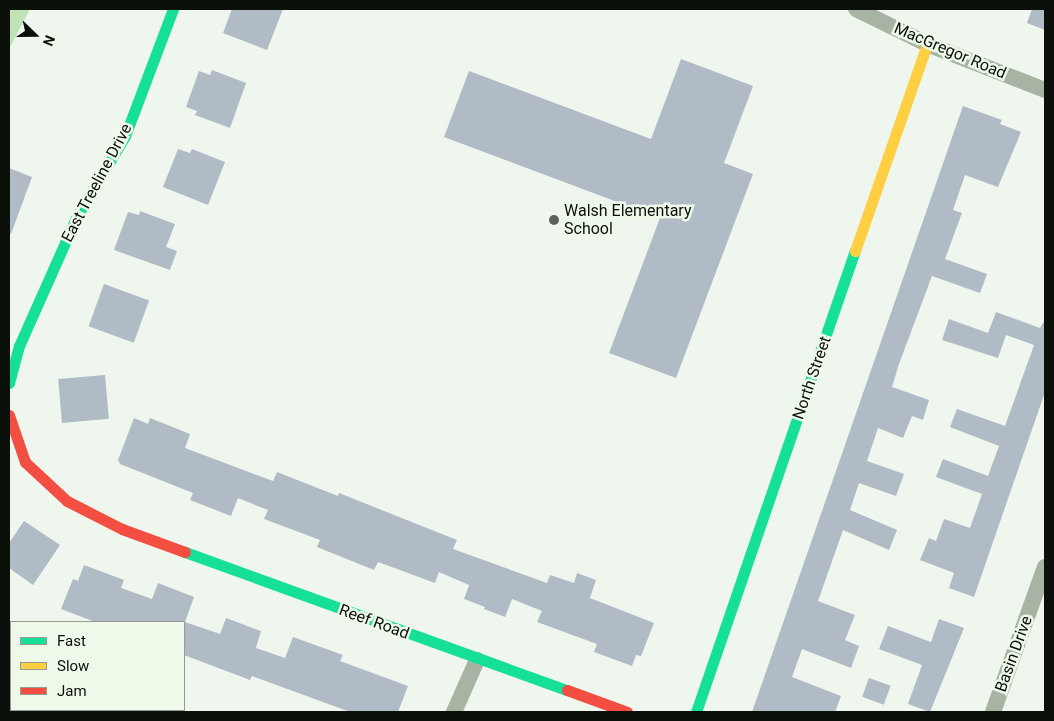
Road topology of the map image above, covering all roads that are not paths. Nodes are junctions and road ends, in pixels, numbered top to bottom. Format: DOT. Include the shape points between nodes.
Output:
graph roads {
  1 [pos="173,9"];
  2 [pos="856,9"];
  3 [pos="927,44"];
  4 [pos="1045,90"];
  5 [pos="9,383"];
  6 [pos="9,415"];
  7 [pos="1045,567"];
  8 [pos="477,660"];
  9 [pos="454,712"];
  10 [pos="627,712"];
  11 [pos="696,712"];
  12 [pos="993,712"];
  1 -- 5 [label="street, East Treeline Drive" via="125,136 77,216 19,346"];
  2 -- 3 [label="street, MacGregor Road"];
  3 -- 4 [label="street, MacGregor Road"];
  3 -- 11 [label="street, North Street"];
  6 -- 8 [label="street, Reef Road" via="25,462 67,501 122,529"];
  7 -- 12 [label="street, Basin Drive"];
  8 -- 9 [label="street"];
  8 -- 10 [label="street, Reef Road"];
}
